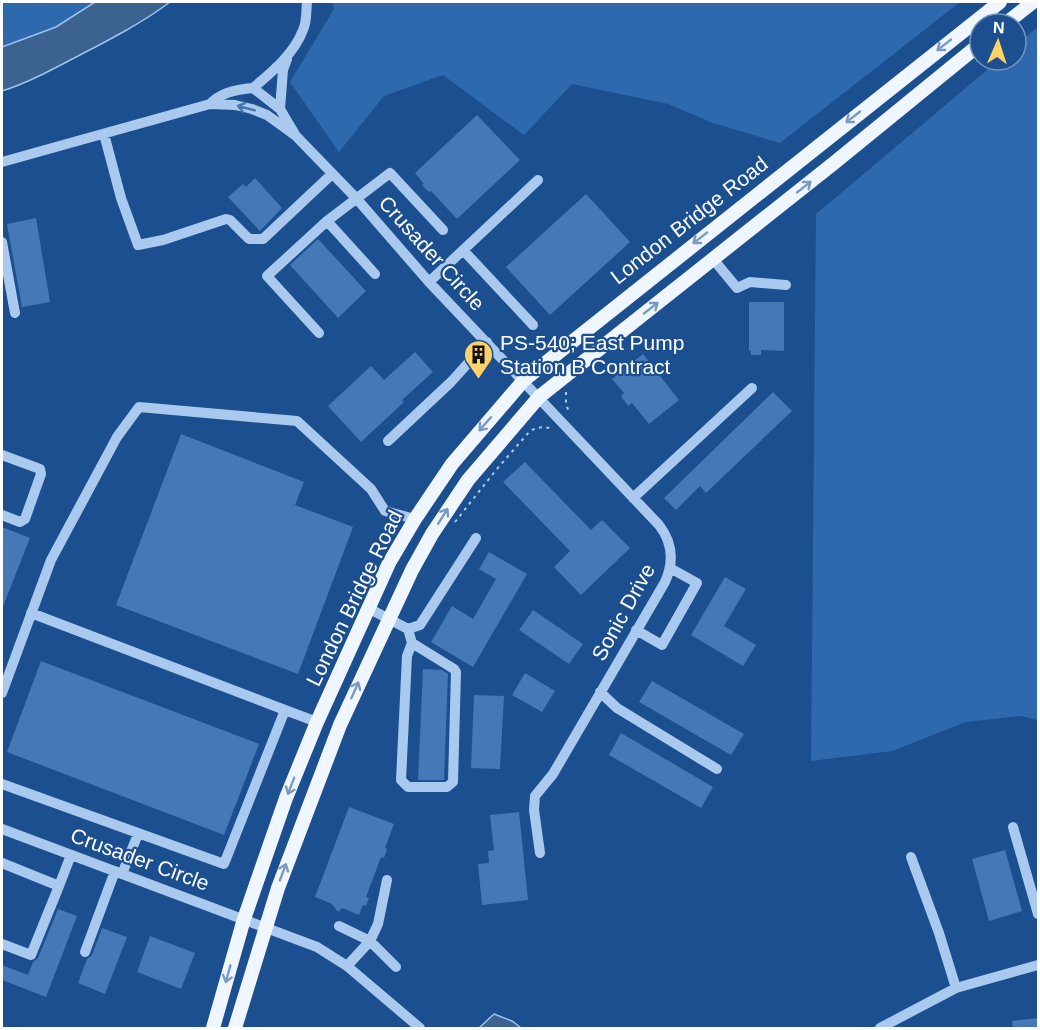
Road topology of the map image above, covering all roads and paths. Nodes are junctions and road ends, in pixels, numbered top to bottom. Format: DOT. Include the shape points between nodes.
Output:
graph roads {
  1 [pos="307,2"];
  2 [pos="1000,2"];
  3 [pos="1033,2"];
  4 [pos="1020,12"];
  5 [pos="968,54"];
  6 [pos="287,56"];
  7 [pos="899,81"];
  8 [pos="253,88"];
  9 [pos="915,98"];
  10 [pos="210,104"];
  11 [pos="280,109"];
  12 [pos="104,134"];
  13 [pos="296,136"];
  14 [pos="2,162"];
  15 [pos="332,174"];
  16 [pos="538,180"];
  17 [pos="356,198"];
  18 [pos="327,220"];
  19 [pos="443,230"];
  20 [pos="2,242"];
  21 [pos="463,250"];
  22 [pos="713,259"];
  23 [pos="375,274"];
  24 [pos="429,282"];
  25 [pos="786,285"];
  26 [pos="15,313"];
  27 [pos="533,325"];
  28 [pos="319,333"];
  29 [pos="487,342"];
  30 [pos="524,380"];
  31 [pos="752,388"];
  32 [pos="539,397"];
  33 [pos="552,429"];
  34 [pos="388,441"];
  35 [pos="2,455"];
  36 [pos="633,498"];
  37 [pos="2,515"];
  38 [pos="415,519"];
  39 [pos="453,525"];
  40 [pos="476,537"];
  41 [pos="670,568"];
  42 [pos="369,608"];
  43 [pos="31,613"];
  44 [pos="388,618"];
  45 [pos="408,629"];
  46 [pos="636,630"];
  47 [pos="412,643"];
  48 [pos="600,692"];
  49 [pos="2,693"];
  50 [pos="285,710"];
  51 [pos="317,722"];
  52 [pos="717,769"];
  53 [pos="2,784"];
  54 [pos="1013,827"];
  55 [pos="2,829"];
  56 [pos="138,834"];
  57 [pos="540,853"];
  58 [pos="71,855"];
  59 [pos="911,857"];
  60 [pos="2,863"];
  61 [pos="119,872"];
  62 [pos="387,880"];
  63 [pos="59,886"];
  64 [pos="1038,914"];
  65 [pos="244,919"];
  66 [pos="339,926"];
  67 [pos="264,927"];
  68 [pos="370,941"];
  69 [pos="2,944"];
  70 [pos="85,952"];
  71 [pos="1038,965"];
  72 [pos="348,966"];
  73 [pos="396,967"];
  74 [pos="956,988"];
  75 [pos="895,1020"];
  76 [pos="213,1029"];
  77 [pos="236,1029"];
  78 [pos="420,1029"];
  79 [pos="880,1029"];
  80 [pos="904,1029"];
  1 -- 6 [label="street" via="304,28"];
  2 -- 7 [label="main road, London Bridge Road, one-way"];
  3 -- 4 [label="main road"];
  5 -- 9 [label="main road, London Bridge Road"];
  6 -- 8 [label="street"];
  6 -- 11 [label="street"];
  7 -- 9 [label="main road"];
  7 -- 30 [label="main road, London Bridge Road, one-way"];
  8 -- 10 [label="street, Crusader Circle" via="216,98"];
  8 -- 11 [label="street, Crusader Circle"];
  22 -- 9 [label="main road, London Bridge Road, one-way"];
  10 -- 12 [label="street, Crusader Circle"];
  13 -- 10 [label="street, Crusader Circle, one-way" via="252,109"];
  11 -- 13 [label="street, Crusader Circle"];
  12 -- 14 [label="street, Crusader Circle"];
  12 -- 15 [label="street" via="138,245 226,219 249,239 263,239"];
  13 -- 15 [label="street, Crusader Circle"];
  15 -- 17 [label="street, Crusader Circle"];
  16 -- 21 [label="street"];
  17 -- 18 [label="street"];
  17 -- 19 [label="street" via="390,173"];
  17 -- 24 [label="street, Crusader Circle"];
  18 -- 23 [label="street"];
  18 -- 28 [label="street" via="267,276"];
  20 -- 26 [label="street"];
  21 -- 24 [label="street"];
  21 -- 27 [label="street"];
  22 -- 25 [label="street" via="737,288 750,282"];
  32 -- 22 [label="main road, London Bridge Road, one-way"];
  24 -- 29 [label="street, Crusader Circle"];
  29 -- 30 [label="street, Crusader Circle"];
  29 -- 34 [label="street"];
  30 -- 32 [label="street, Crusader Circle"];
  30 -- 38 [label="main road, London Bridge Road, one-way" via="473,437"];
  31 -- 36 [label="street"];
  32 -- 36 [label="street, Sonic Drive"];
  44 -- 32 [label="main road, London Bridge Road, one-way" via="450,504"];
  33 -- 39 [label="path" via="537,428 528,434"];
  35 -- 37 [label="street" via="40,469 41,474 25,519 20,522"];
  36 -- 41 [label="street, Sonic Drive" via="664,532 671,553"];
  38 -- 42 [label="main road, London Bridge Road"];
  38 -- 43 [label="street" via="385,511 371,489 297,421 140,407 117,437 51,560"];
  40 -- 45 [label="street" via="420,626"];
  41 -- 46 [label="street, Sonic Drive"];
  41 -- 46 [label="street" via="697,583 662,645"];
  42 -- 44 [label="street"];
  42 -- 51 [label="main road, London Bridge Road"];
  43 -- 49 [label="street"];
  43 -- 50 [label="street"];
  44 -- 45 [label="street"];
  67 -- 44 [label="main road, London Bridge Road, one-way" via="317,780"];
  45 -- 47 [label="street"];
  46 -- 48 [label="street, Sonic Drive"];
  47 -- 47 [label="street" via="456,672 453,782 447,787 408,787 401,780 407,656"];
  48 -- 52 [label="street" via="617,708"];
  48 -- 57 [label="street, Sonic Drive" via="553,774 535,796"];
  50 -- 51 [label="street"];
  50 -- 56 [label="street" via="224,864"];
  51 -- 65 [label="main road, London Bridge Road, one-way"];
  53 -- 56 [label="street"];
  54 -- 64 [label="street"];
  55 -- 58 [label="street, Crusader Circle"];
  56 -- 61 [label="street"];
  58 -- 61 [label="street, Crusader Circle"];
  58 -- 63 [label="street"];
  59 -- 74 [label="street"];
  60 -- 63 [label="street"];
  61 -- 65 [label="street, Crusader Circle"];
  61 -- 70 [label="street"];
  62 -- 68 [label="street" via="378,924"];
  63 -- 69 [label="street" via="31,955"];
  65 -- 67 [label="street, Crusader Circle"];
  65 -- 76 [label="main road, London Bridge Road, one-way"];
  66 -- 68 [label="street"];
  67 -- 72 [label="street, Crusader Circle" via="317,947"];
  67 -- 77 [label="main road, London Bridge Road"];
  68 -- 72 [label="street"];
  68 -- 73 [label="street"];
  71 -- 74 [label="street"];
  72 -- 78 [label="street, Crusader Circle"];
  74 -- 75 [label="street"];
  75 -- 79 [label="street"];
  75 -- 80 [label="street"];
}
